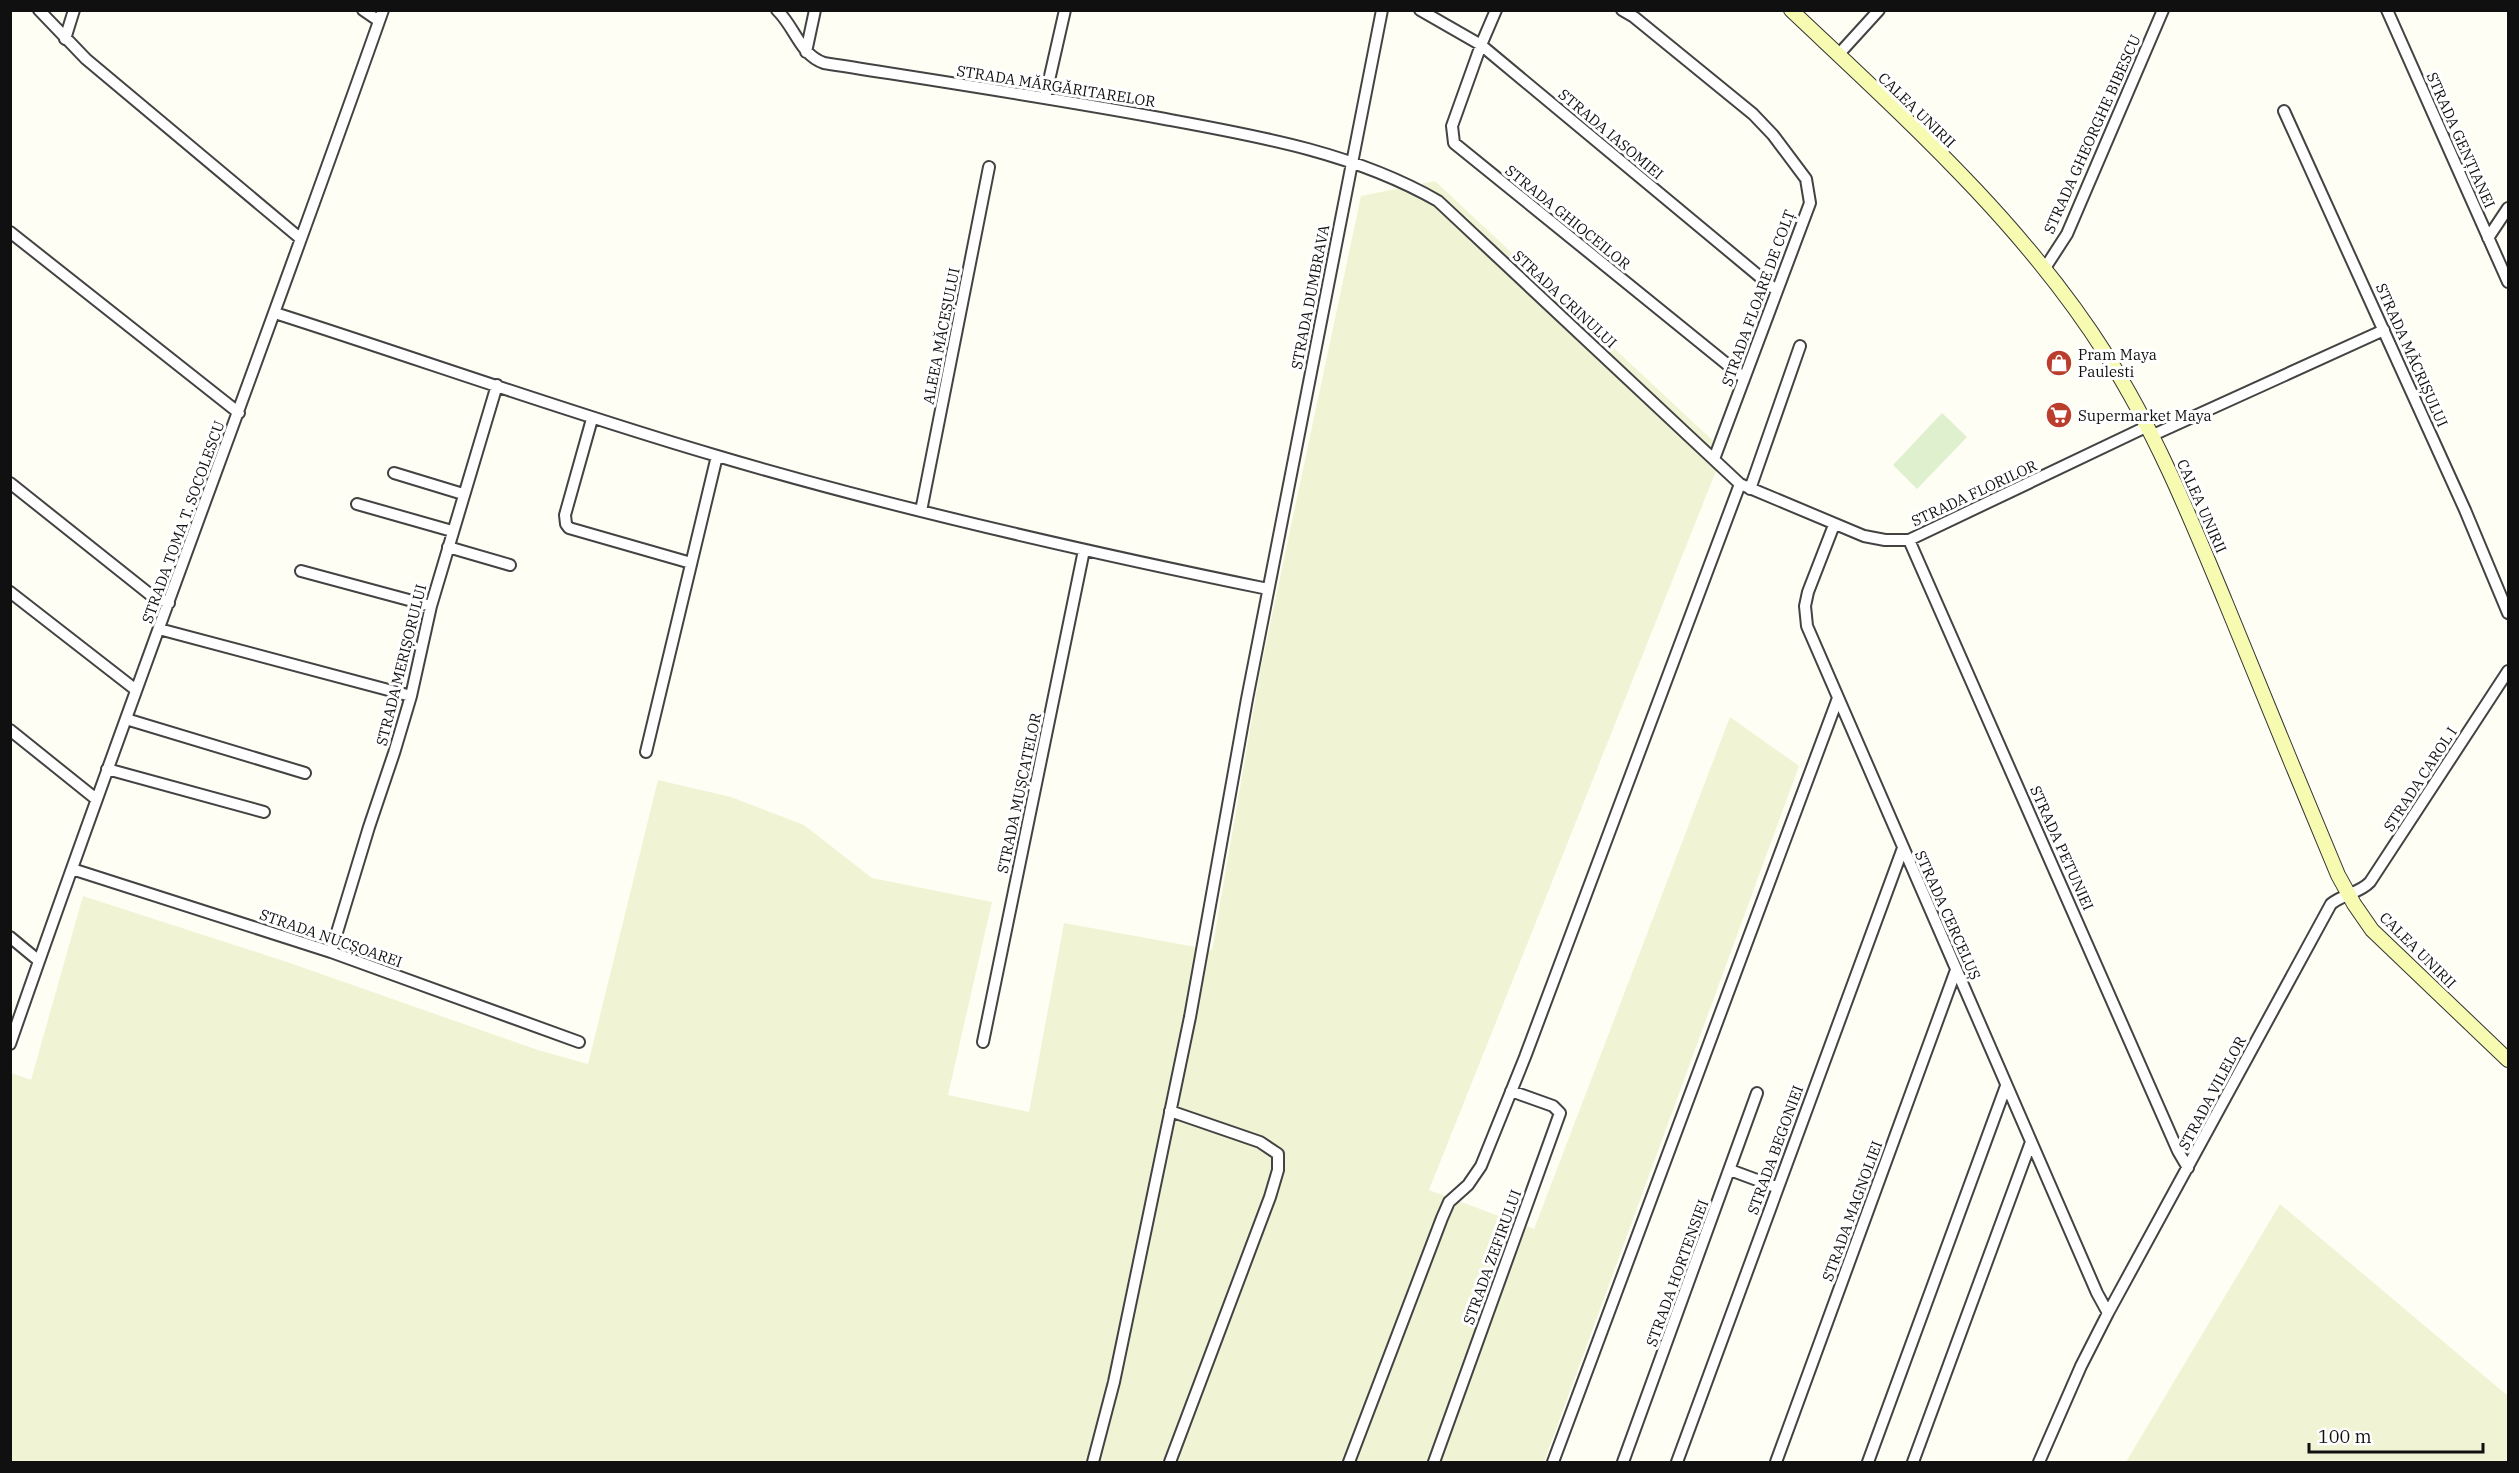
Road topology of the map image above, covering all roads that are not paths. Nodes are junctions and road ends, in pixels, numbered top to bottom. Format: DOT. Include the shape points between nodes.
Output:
graph roads {
  1 [pos="39,10"];
  2 [pos="74,10"];
  3 [pos="363,10"];
  4 [pos="777,10"];
  5 [pos="815,10"];
  6 [pos="1065,10"];
  7 [pos="1382,10"];
  8 [pos="1420,10"];
  9 [pos="1496,10"];
  10 [pos="1622,10"];
  11 [pos="1791,10"];
  12 [pos="1879,10"];
  13 [pos="2163,10"];
  14 [pos="2387,10"];
  15 [pos="381,16"];
  16 [pos="65,39"];
  17 [pos="1481,45"];
  18 [pos="806,52"];
  19 [pos="1838,55"];
  20 [pos="1045,98"];
  21 [pos="2284,111"];
  22 [pos="1352,162"];
  23 [pos="989,167"];
  24 [pos="2508,208"];
  25 [pos="10,232"];
  26 [pos="2488,237"];
  27 [pos="301,239"];
  28 [pos="2045,268"];
  29 [pos="2508,282"];
  30 [pos="1777,291"];
  31 [pos="275,313"];
  32 [pos="2384,330"];
  33 [pos="1800,346"];
  34 [pos="1744,378"];
  35 [pos="497,385"];
  36 [pos="239,413"];
  37 [pos="592,418"];
  38 [pos="2151,431"];
  39 [pos="717,456"];
  40 [pos="1714,459"];
  41 [pos="394,473"];
  42 [pos="10,483"];
  43 [pos="1745,486"];
  44 [pos="463,494"];
  45 [pos="357,504"];
  46 [pos="921,511"];
  47 [pos="1834,525"];
  48 [pos="452,531"];
  49 [pos="1909,540"];
  50 [pos="448,548"];
  51 [pos="1084,550"];
  52 [pos="690,563"];
  53 [pos="510,565"];
  54 [pos="301,571"];
  55 [pos="1268,589"];
  56 [pos="10,592"];
  57 [pos="169,603"];
  58 [pos="431,606"];
  59 [pos="2508,613"];
  60 [pos="159,629"];
  61 [pos="2508,671"];
  62 [pos="136,690"];
  63 [pos="411,696"];
  64 [pos="1838,698"];
  65 [pos="126,719"];
  66 [pos="10,730"];
  67 [pos="646,752"];
  68 [pos="107,769"];
  69 [pos="305,773"];
  70 [pos="96,799"];
  71 [pos="264,812"];
  72 [pos="1903,848"];
  73 [pos="72,868"];
  74 [pos="2348,894"];
  75 [pos="10,937"];
  76 [pos="331,952"];
  77 [pos="39,961"];
  78 [pos="1956,970"];
  79 [pos="579,1042"];
  80 [pos="983,1042"];
  81 [pos="10,1044"];
  82 [pos="2508,1060"];
  83 [pos="2006,1086"];
  84 [pos="1511,1091"];
  85 [pos="1757,1093"];
  86 [pos="1170,1111"];
  87 [pos="2031,1142"];
  88 [pos="2188,1168"];
  89 [pos="1730,1170"];
  90 [pos="1776,1187"];
  91 [pos="2108,1313"];
  92 [pos="1093,1462"];
  93 [pos="1170,1462"];
  94 [pos="1349,1462"];
  95 [pos="1434,1462"];
  96 [pos="1552,1462"];
  97 [pos="1623,1462"];
  98 [pos="1677,1462"];
  99 [pos="1776,1462"];
  100 [pos="1868,1462"];
  101 [pos="1913,1462"];
  102 [pos="2039,1462"];
  1 -- 16 [label="street"];
  2 -- 16 [label="street"];
  3 -- 15 [label="street"];
  4 -- 18 [label="street"];
  5 -- 18 [label="street"];
  6 -- 20 [label="street"];
  7 -- 22 [label="street, STRADA DUMBRAVA"];
  8 -- 17 [label="street, STRADA IASOMIEI"];
  9 -- 17 [label="street"];
  10 -- 30 [label="street, STRADA FLOARE DE COLȚ" via="1753,114 1806,179 1810,202"];
  11 -- 19 [label="main road, CALEA UNIRII"];
  12 -- 19 [label="street"];
  13 -- 28 [label="street, STRADA GHEORGHE BIBESCU" via="2067,234"];
  14 -- 26 [label="street, STRADA GENȚIANEI"];
  15 -- 27 [label="street, STRADA TOMA T. SOCOLESCU"];
  16 -- 27 [label="street"];
  17 -- 30 [label="street, STRADA IASOMIEI"];
  17 -- 34 [label="street, STRADA GHIOCEILOR" via="1452,126 1454,142"];
  18 -- 20 [label="street, STRADA MĂRGĂRITARELOR" via="824,63"];
  19 -- 28 [label="main road, CALEA UNIRII" via="1958,173"];
  20 -- 22 [label="street, STRADA MĂRGĂRITARELOR" via="1220,129"];
  21 -- 32 [label="street, STRADA MĂCRIȘULUI"];
  22 -- 40 [label="street, STRADA CRINULUI" via="1407,183 1438,201"];
  22 -- 55 [label="street, STRADA DUMBRAVA"];
  23 -- 46 [label="street, ALEEA MĂCEȘULUI"];
  24 -- 26 [label="street"];
  25 -- 36 [label="street"];
  26 -- 29 [label="street, STRADA GENȚIANEI"];
  27 -- 31 [label="street, STRADA TOMA T. SOCOLESCU"];
  28 -- 38 [label="main road, CALEA UNIRII" via="2107,356"];
  30 -- 34 [label="street, STRADA FLOARE DE COLȚ"];
  31 -- 35 [label="street"];
  31 -- 36 [label="street, STRADA TOMA T. SOCOLESCU"];
  32 -- 38 [label="street, STRADA FLORILOR"];
  32 -- 59 [label="street, STRADA MĂCRIȘULUI"];
  33 -- 43 [label="street"];
  34 -- 40 [label="street, STRADA FLOARE DE COLȚ"];
  35 -- 37 [label="street"];
  35 -- 44 [label="street, STRADA MERIȘORULUI"];
  36 -- 57 [label="street, STRADA TOMA T. SOCOLESCU"];
  37 -- 39 [label="street"];
  37 -- 52 [label="street" via="565,515 566,525"];
  38 -- 49 [label="street, STRADA FLORILOR"];
  38 -- 74 [label="main road, CALEA UNIRII"];
  39 -- 46 [label="street"];
  39 -- 52 [label="street"];
  40 -- 43 [label="street, STRADA CRINULUI"];
  41 -- 44 [label="street"];
  42 -- 57 [label="street" via="152,596"];
  43 -- 47 [label="street, STRADA FLORILOR"];
  43 -- 84 [label="street"];
  44 -- 48 [label="street, STRADA MERIȘORULUI"];
  45 -- 48 [label="street"];
  46 -- 51 [label="street"];
  47 -- 49 [label="street, STRADA FLORILOR" via="1864,536"];
  47 -- 64 [label="street, STRADA CERCELUȘ" via="1804,606 1807,626"];
  48 -- 50 [label="street, STRADA MERIȘORULUI"];
  49 -- 88 [label="street, STRADA PETUNIEI"];
  50 -- 53 [label="street"];
  50 -- 58 [label="street, STRADA MERIȘORULUI"];
  51 -- 55 [label="street"];
  51 -- 80 [label="street, STRADA MUȘCATELOR"];
  52 -- 67 [label="street"];
  54 -- 58 [label="street"];
  55 -- 86 [label="street, STRADA DUMBRAVA"];
  56 -- 62 [label="street"];
  57 -- 60 [label="street, STRADA TOMA T. SOCOLESCU"];
  58 -- 63 [label="street, STRADA MERIȘORULUI"];
  60 -- 62 [label="street, STRADA TOMA T. SOCOLESCU"];
  60 -- 63 [label="street"];
  61 -- 74 [label="street, STRADA CAROL I" via="2370,882"];
  62 -- 65 [label="street, STRADA TOMA T. SOCOLESCU"];
  63 -- 76 [label="street, STRADA MERIȘORULUI"];
  64 -- 72 [label="street, STRADA CERCELUȘ"];
  64 -- 96 [label="street"];
  65 -- 68 [label="street, STRADA TOMA T. SOCOLESCU"];
  65 -- 69 [label="street"];
  66 -- 70 [label="street"];
  68 -- 70 [label="street, STRADA TOMA T. SOCOLESCU"];
  68 -- 71 [label="street"];
  70 -- 73 [label="street, STRADA TOMA T. SOCOLESCU"];
  72 -- 78 [label="street, STRADA CERCELUȘ"];
  72 -- 90 [label="street, STRADA BEGONIEI"];
  73 -- 76 [label="street, STRADA NUCȘOAREI"];
  73 -- 77 [label="street, STRADA TOMA T. SOCOLESCU"];
  74 -- 82 [label="main road, CALEA UNIRII" via="2382,940"];
  74 -- 88 [label="street, STRADA VILELOR" via="2331,904"];
  75 -- 77 [label="street"];
  76 -- 79 [label="street, STRADA NUCȘOAREI"];
  77 -- 81 [label="street, STRADA TOMA T. SOCOLESCU"];
  78 -- 83 [label="street, STRADA CERCELUȘ"];
  78 -- 99 [label="street, STRADA MAGNOLIEI"];
  83 -- 87 [label="street, STRADA CERCELUȘ"];
  83 -- 100 [label="street"];
  84 -- 94 [label="street" via="1481,1166 1449,1202"];
  84 -- 95 [label="street, STRADA ZEFIRULUI" via="1553,1106 1560,1113"];
  85 -- 89 [label="street, STRADA HORTENSIEI"];
  86 -- 92 [label="street, STRADA DUMBRAVA" via="1114,1382"];
  86 -- 93 [label="street" via="1260,1142 1278,1154 1279,1162 1270,1197"];
  87 -- 91 [label="street, STRADA CERCELUȘ"];
  87 -- 101 [label="street"];
  88 -- 91 [label="street, STRADA VILELOR"];
  89 -- 90 [label="street"];
  89 -- 97 [label="street, STRADA HORTENSIEI"];
  90 -- 98 [label="street, STRADA BEGONIEI"];
  91 -- 102 [label="street, STRADA VILELOR"];
}
